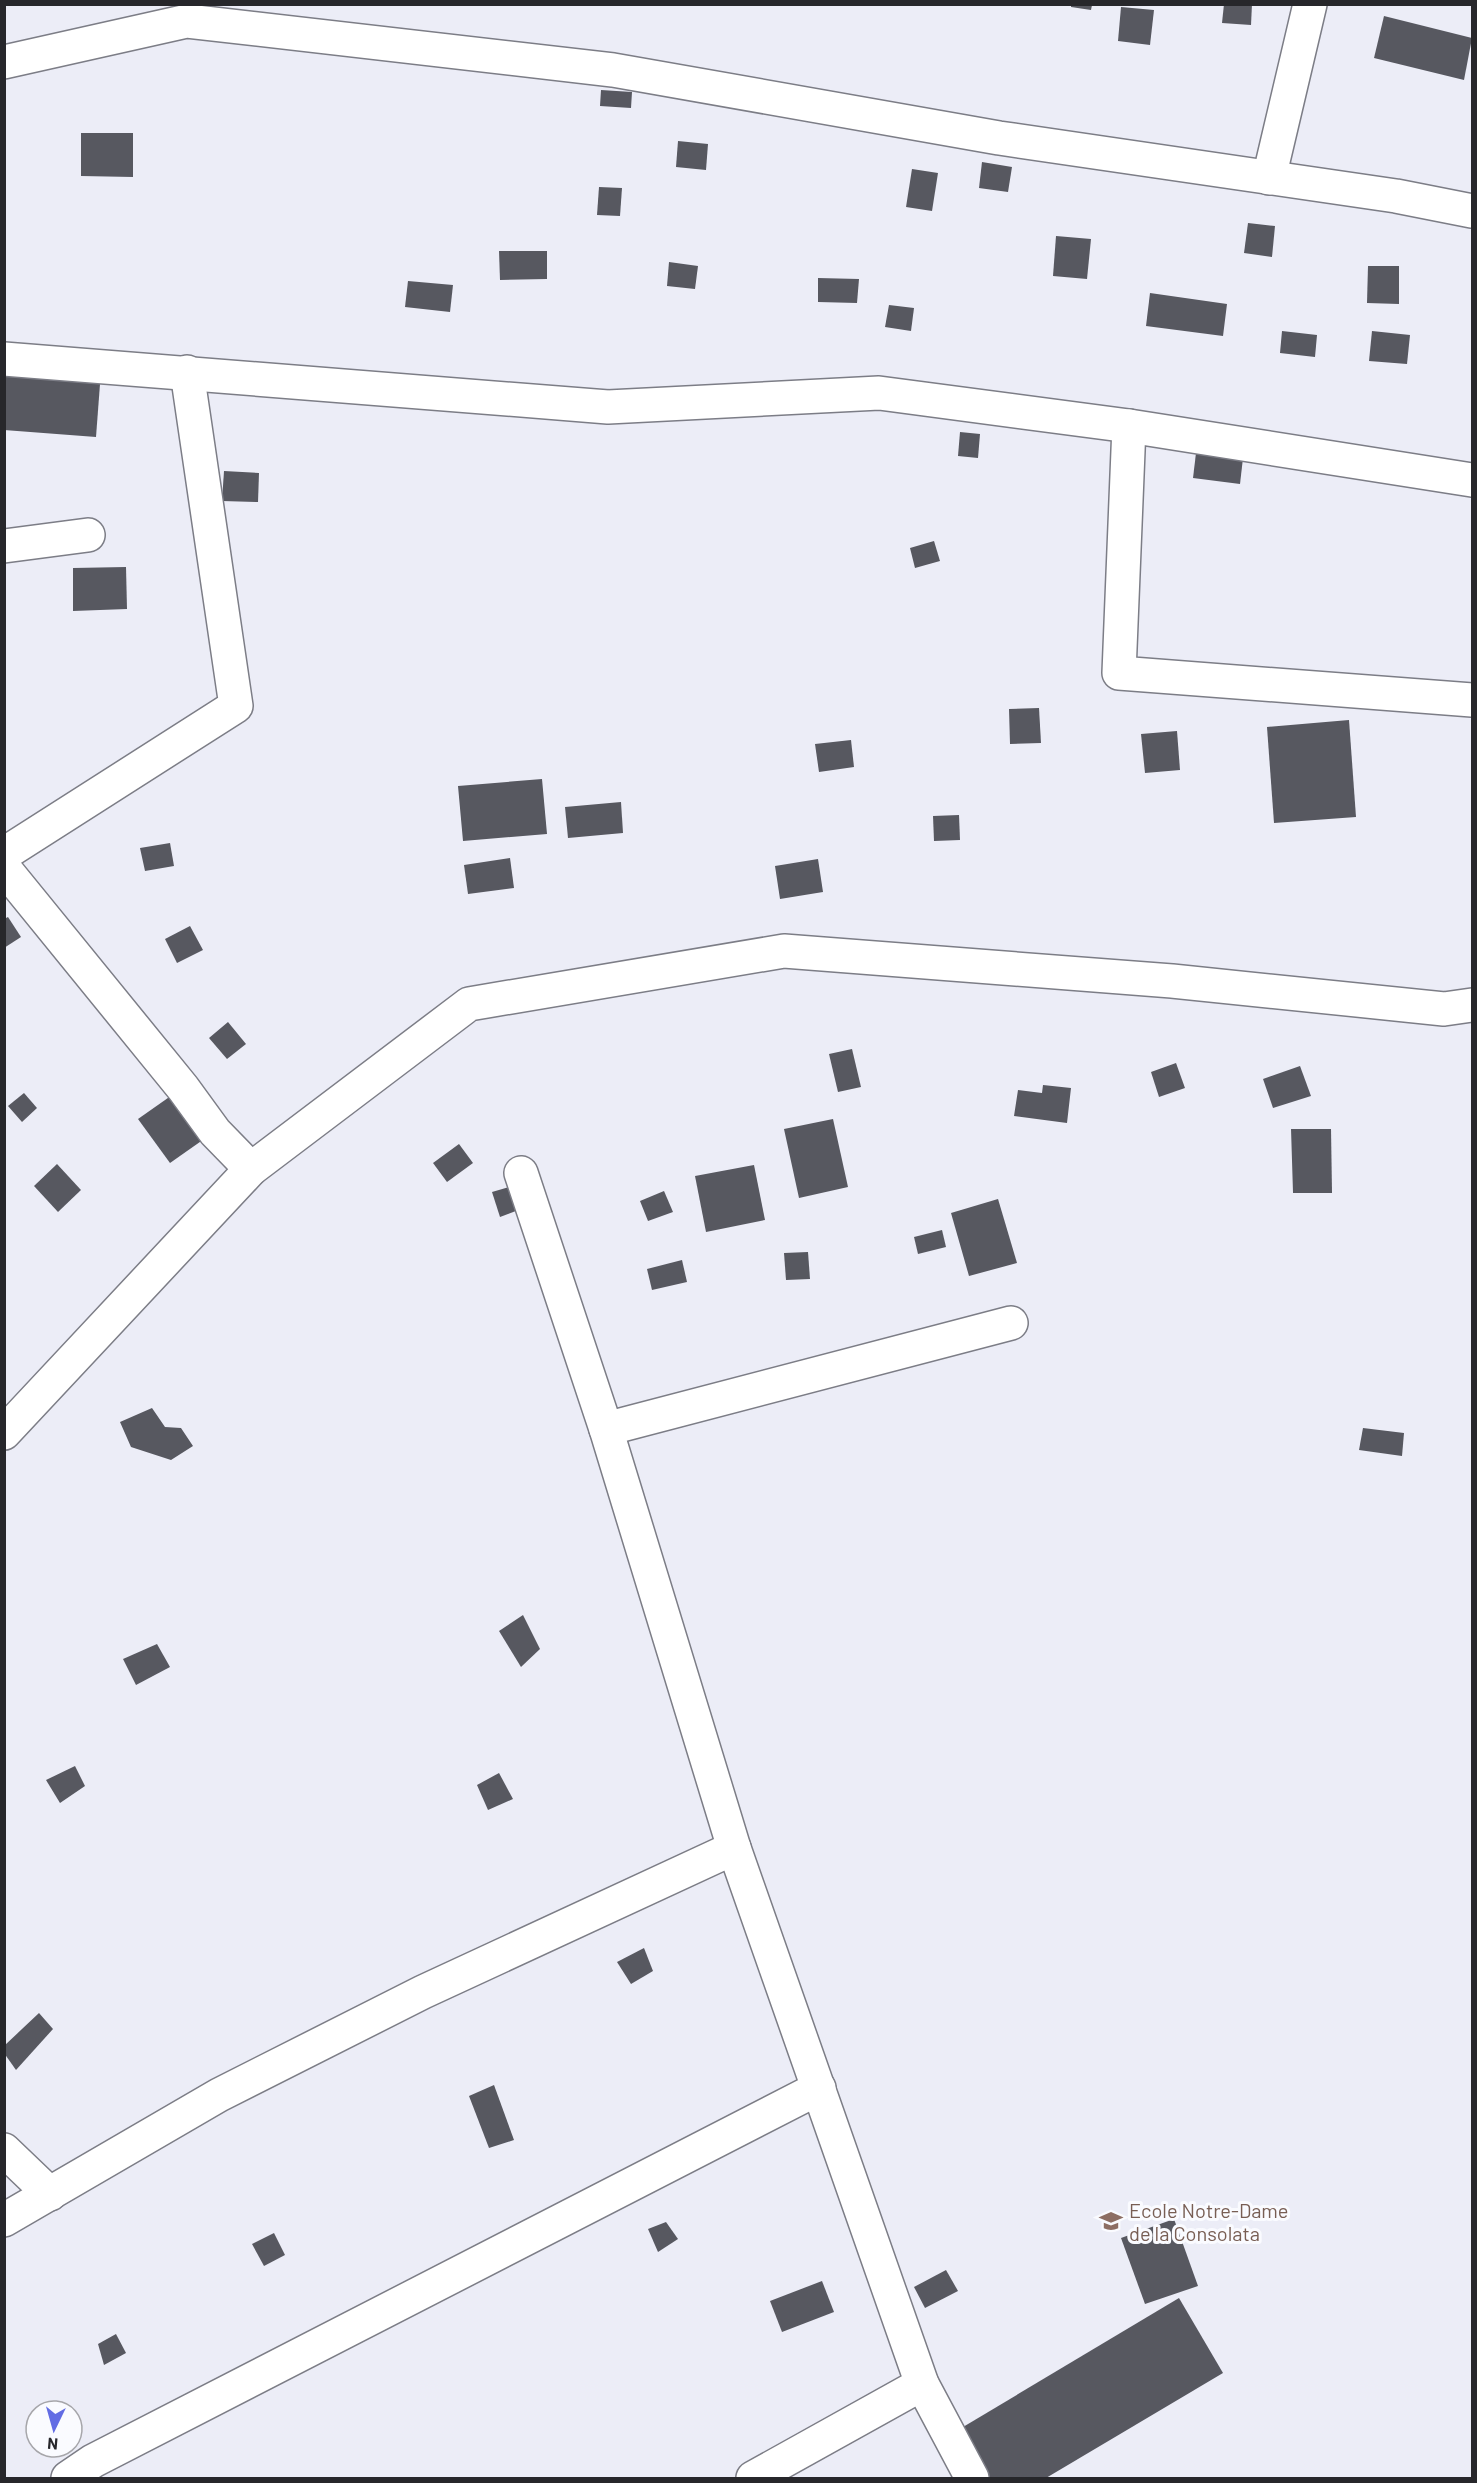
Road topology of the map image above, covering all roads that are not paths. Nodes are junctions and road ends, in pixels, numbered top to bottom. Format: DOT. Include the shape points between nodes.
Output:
graph roads {
  1 [pos="1310,4"];
  2 [pos="4,62"];
  3 [pos="1269,178"];
  4 [pos="1473,211"];
  5 [pos="4,359"];
  6 [pos="188,372"];
  7 [pos="1129,426"];
  8 [pos="1473,480"];
  9 [pos="87,536"];
  10 [pos="4,546"];
  11 [pos="1473,700"];
  12 [pos="4,854"];
  13 [pos="4,868"];
  14 [pos="1473,1005"];
  15 [pos="251,1169"];
  16 [pos="521,1173"];
  17 [pos="1011,1323"];
  18 [pos="606,1429"];
  19 [pos="4,1433"];
  20 [pos="734,1848"];
  21 [pos="819,2088"];
  22 [pos="4,2150"];
  23 [pos="50,2194"];
  24 [pos="4,2220"];
  25 [pos="922,2384"];
  26 [pos="68,2478"];
  27 [pos="753,2478"];
  28 [pos="972,2478"];
  1 -- 3 [label="street"];
  2 -- 3 [label="street" via="187,21 613,70 999,138"];
  3 -- 4 [label="street"];
  5 -- 6 [label="street"];
  6 -- 7 [label="street" via="608,407 879,393"];
  6 -- 12 [label="street" via="236,706"];
  7 -- 8 [label="street"];
  7 -- 11 [label="street" via="1119,673"];
  9 -- 10 [label="street"];
  13 -- 15 [label="street" via="215,1132"];
  14 -- 15 [label="street" via="1444,1009 1172,981 784,951 469,1004"];
  15 -- 19 [label="street"];
  16 -- 18 [label="street"];
  17 -- 18 [label="street"];
  18 -- 20 [label="street"];
  20 -- 21 [label="street"];
  20 -- 23 [label="street" via="423,1992 229,2089"];
  21 -- 25 [label="street"];
  21 -- 26 [label="street"];
  22 -- 23 [label="street"];
  23 -- 24 [label="street"];
  25 -- 27 [label="street"];
  25 -- 28 [label="street"];
}
